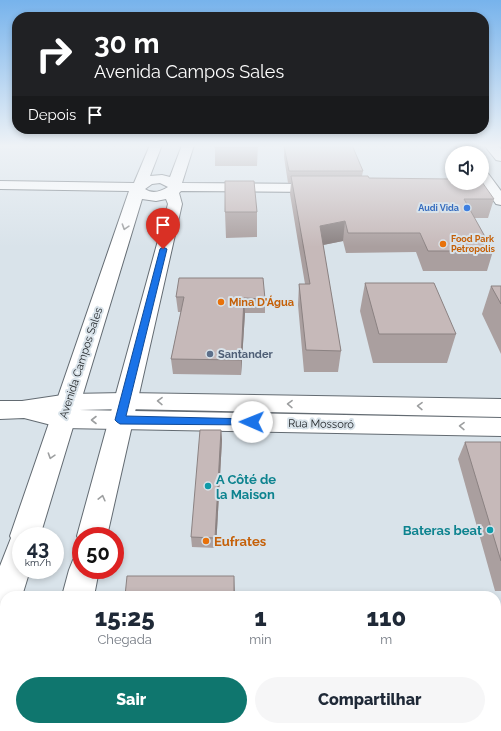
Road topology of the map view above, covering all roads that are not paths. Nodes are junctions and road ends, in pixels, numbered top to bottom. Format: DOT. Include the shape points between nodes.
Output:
graph roads {
  1 [pos="141,179"];
  2 [pos="177,179"];
  3 [pos="489,184"];
  4 [pos="0,185"];
  5 [pos="138,187"];
  6 [pos="174,188"];
  7 [pos="335,188"];
  8 [pos="478,190"];
  9 [pos="497,196"];
  10 [pos="501,408"];
  11 [pos="11,410"];
  12 [pos="123,410"];
  13 [pos="66,411"];
  14 [pos="501,427"];
  15 [pos="28,527"];
  16 [pos="94,527"];
  17 [pos="12,576"];
  18 [pos="82,579"];
  19 [pos="7,591"];
  20 [pos="79,591"];
  1 -- 5 [label="street, Avenida Campos Sales"];
  2 -- 6 [label="street"];
  3 -- 9 [label="street"];
  4 -- 5 [label="street"];
  5 -- 6 [label="street" via="143,194 149,196 162,195"];
  5 -- 13 [label="street, Avenida Campos Sales, one-way"];
  6 -- 7 [label="street"];
  6 -- 12 [label="street" via="175,204"];
  8 -- 9 [label="street"];
  10 -- 12 [label="street, Rua Mossoró, one-way"];
  11 -- 13 [label="street, Rua Mossoró"];
  12 -- 13 [label="street, Rua Mossoró, one-way"];
  14 -- 12 [label="street, Rua Mossoró, one-way"];
  16 -- 12 [label="street, one-way"];
  13 -- 15 [label="street, Avenida Campos Sales, one-way"];
  17 -- 19 [label="street"];
  18 -- 20 [label="street"];
}
